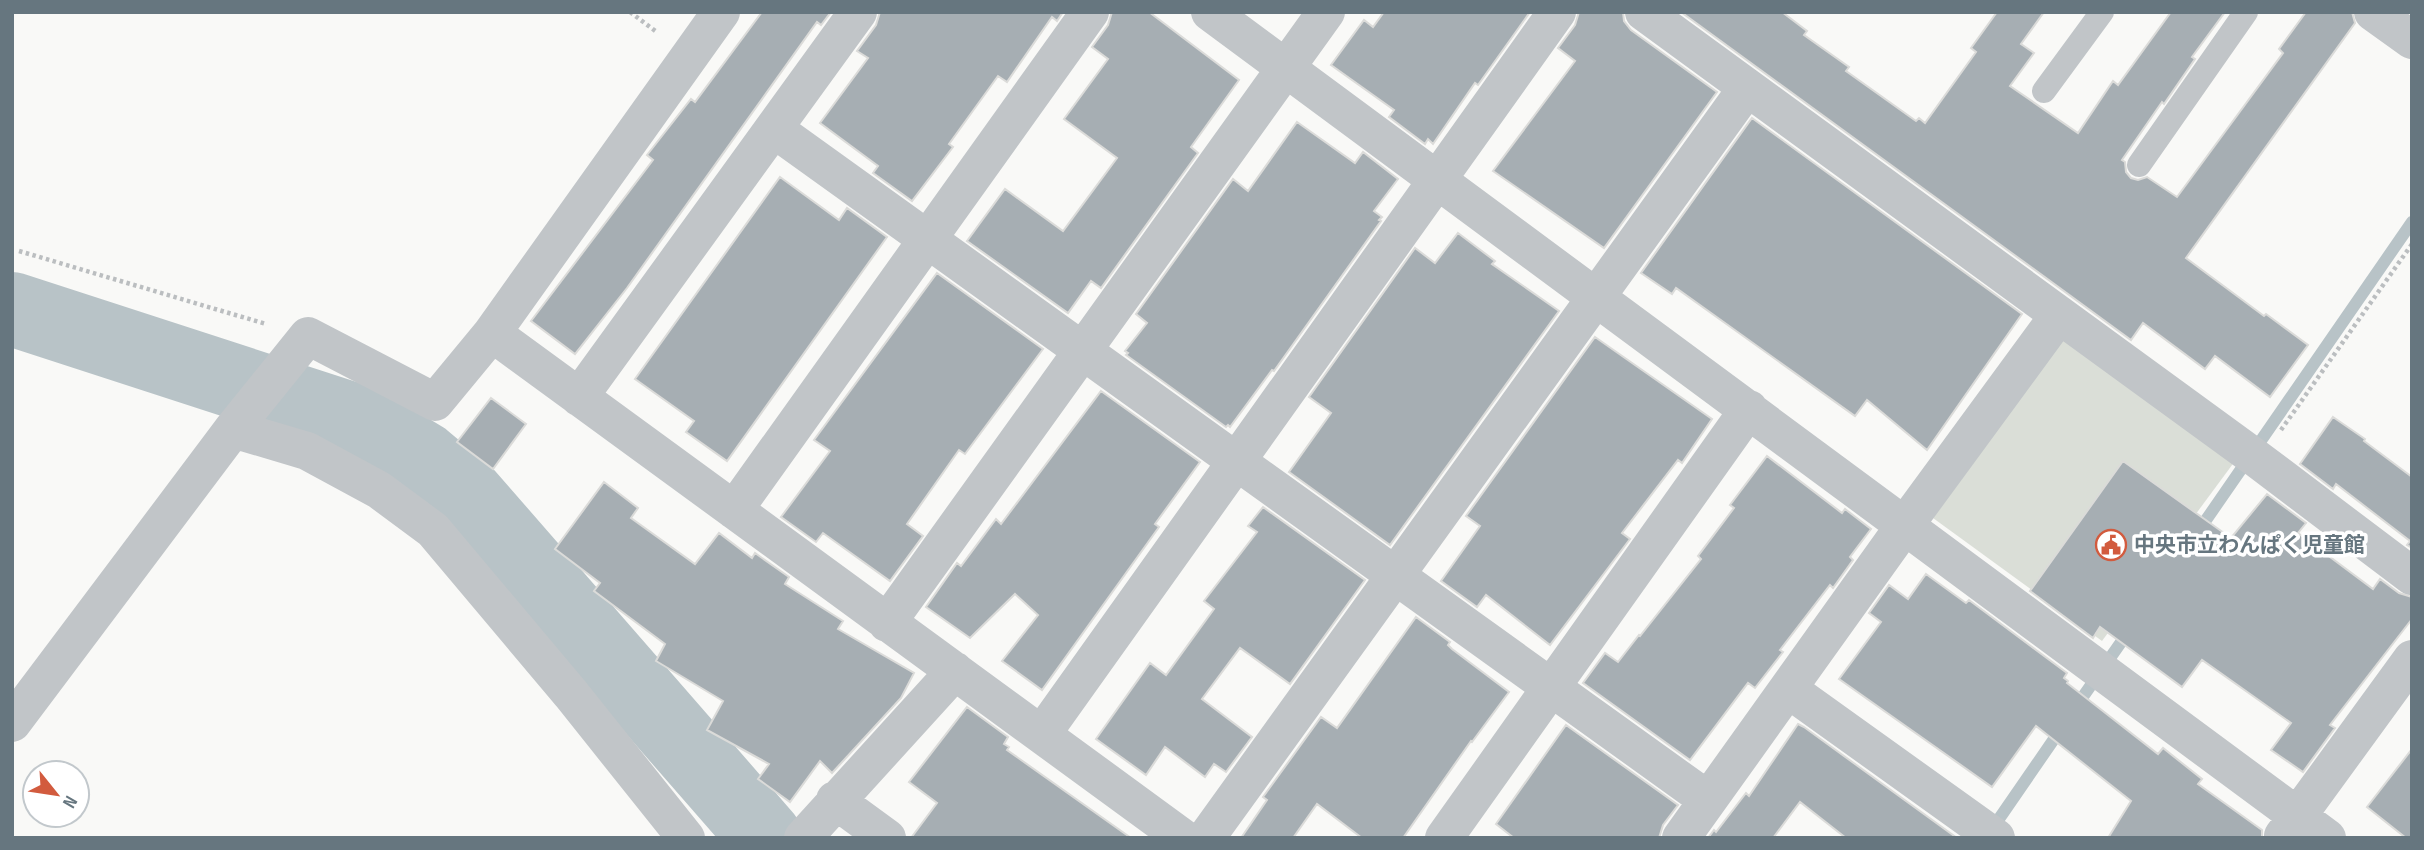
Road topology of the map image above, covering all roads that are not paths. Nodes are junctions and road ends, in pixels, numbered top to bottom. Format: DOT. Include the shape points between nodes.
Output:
graph roads {
  1 [pos="721,12"];
  2 [pos="858,12"];
  3 [pos="1090,12"];
  4 [pos="1210,12"];
  5 [pos="1326,12"];
  6 [pos="1557,12"];
  7 [pos="1644,12"];
  8 [pos="2102,12"];
  9 [pos="2246,12"];
  10 [pos="2373,12"];
  11 [pos="2412,40"];
  12 [pos="1286,68"];
  13 [pos="1747,88"];
  14 [pos="2044,91"];
  15 [pos="774,129"];
  16 [pos="2139,165"];
  17 [pos="1438,180"];
  18 [pos="927,239"];
  19 [pos="1596,297"];
  20 [pos="2059,315"];
  21 [pos="492,333"];
  22 [pos="1084,351"];
  23 [pos="579,397"];
  24 [pos="1749,409"];
  25 [pos="241,419"];
  26 [pos="1237,461"];
  27 [pos="734,510"];
  28 [pos="1905,525"];
  29 [pos="1396,576"];
  30 [pos="2412,576"];
  31 [pos="887,622"];
  32 [pos="2412,659"];
  33 [pos="955,671"];
  34 [pos="1551,687"];
  35 [pos="1788,689"];
  36 [pos="12,723"];
  37 [pos="1042,734"];
  38 [pos="835,800"];
  39 [pos="1708,800"];
  40 [pos="1985,829"];
  41 [pos="2302,831"];
  42 [pos="686,838"];
  43 [pos="803,838"];
  44 [pos="887,838"];
  45 [pos="1183,838"];
  46 [pos="1206,838"];
  47 [pos="1444,838"];
  48 [pos="1681,838"];
  1 -- 21 [label="street"];
  2 -- 15 [label="street"];
  3 -- 18 [label="street"];
  4 -- 12 [label="street"];
  5 -- 12 [label="street"];
  6 -- 17 [label="street"];
  7 -- 13 [label="street"];
  8 -- 14 [label="lane"];
  9 -- 16 [label="lane"];
  10 -- 11 [label="street"];
  12 -- 17 [label="street"];
  12 -- 22 [label="street"];
  13 -- 19 [label="street"];
  13 -- 20 [label="street"];
  15 -- 18 [label="street"];
  15 -- 23 [label="street"];
  17 -- 19 [label="street"];
  17 -- 26 [label="street"];
  18 -- 22 [label="street"];
  18 -- 27 [label="street"];
  19 -- 24 [label="street"];
  19 -- 29 [label="street"];
  20 -- 28 [label="street"];
  20 -- 30 [label="street"];
  21 -- 23 [label="street"];
  21 -- 25 [label="street" via="435,402 308,336"];
  22 -- 26 [label="street"];
  22 -- 31 [label="street"];
  23 -- 27 [label="street"];
  24 -- 28 [label="street"];
  24 -- 34 [label="street"];
  25 -- 36 [label="street"];
  25 -- 42 [label="street" via="379,490 433,530"];
  26 -- 29 [label="street"];
  26 -- 37 [label="street"];
  27 -- 31 [label="street"];
  28 -- 35 [label="street"];
  28 -- 41 [label="street" via="2124,687"];
  29 -- 34 [label="street"];
  29 -- 46 [label="street"];
  31 -- 33 [label="street"];
  32 -- 41 [label="street"];
  33 -- 37 [label="street"];
  33 -- 38 [label="street"];
  34 -- 39 [label="street"];
  34 -- 47 [label="street"];
  35 -- 39 [label="street"];
  35 -- 40 [label="street"];
  37 -- 45 [label="street"];
  38 -- 43 [label="street"];
  38 -- 44 [label="street"];
  39 -- 48 [label="street"];
}
